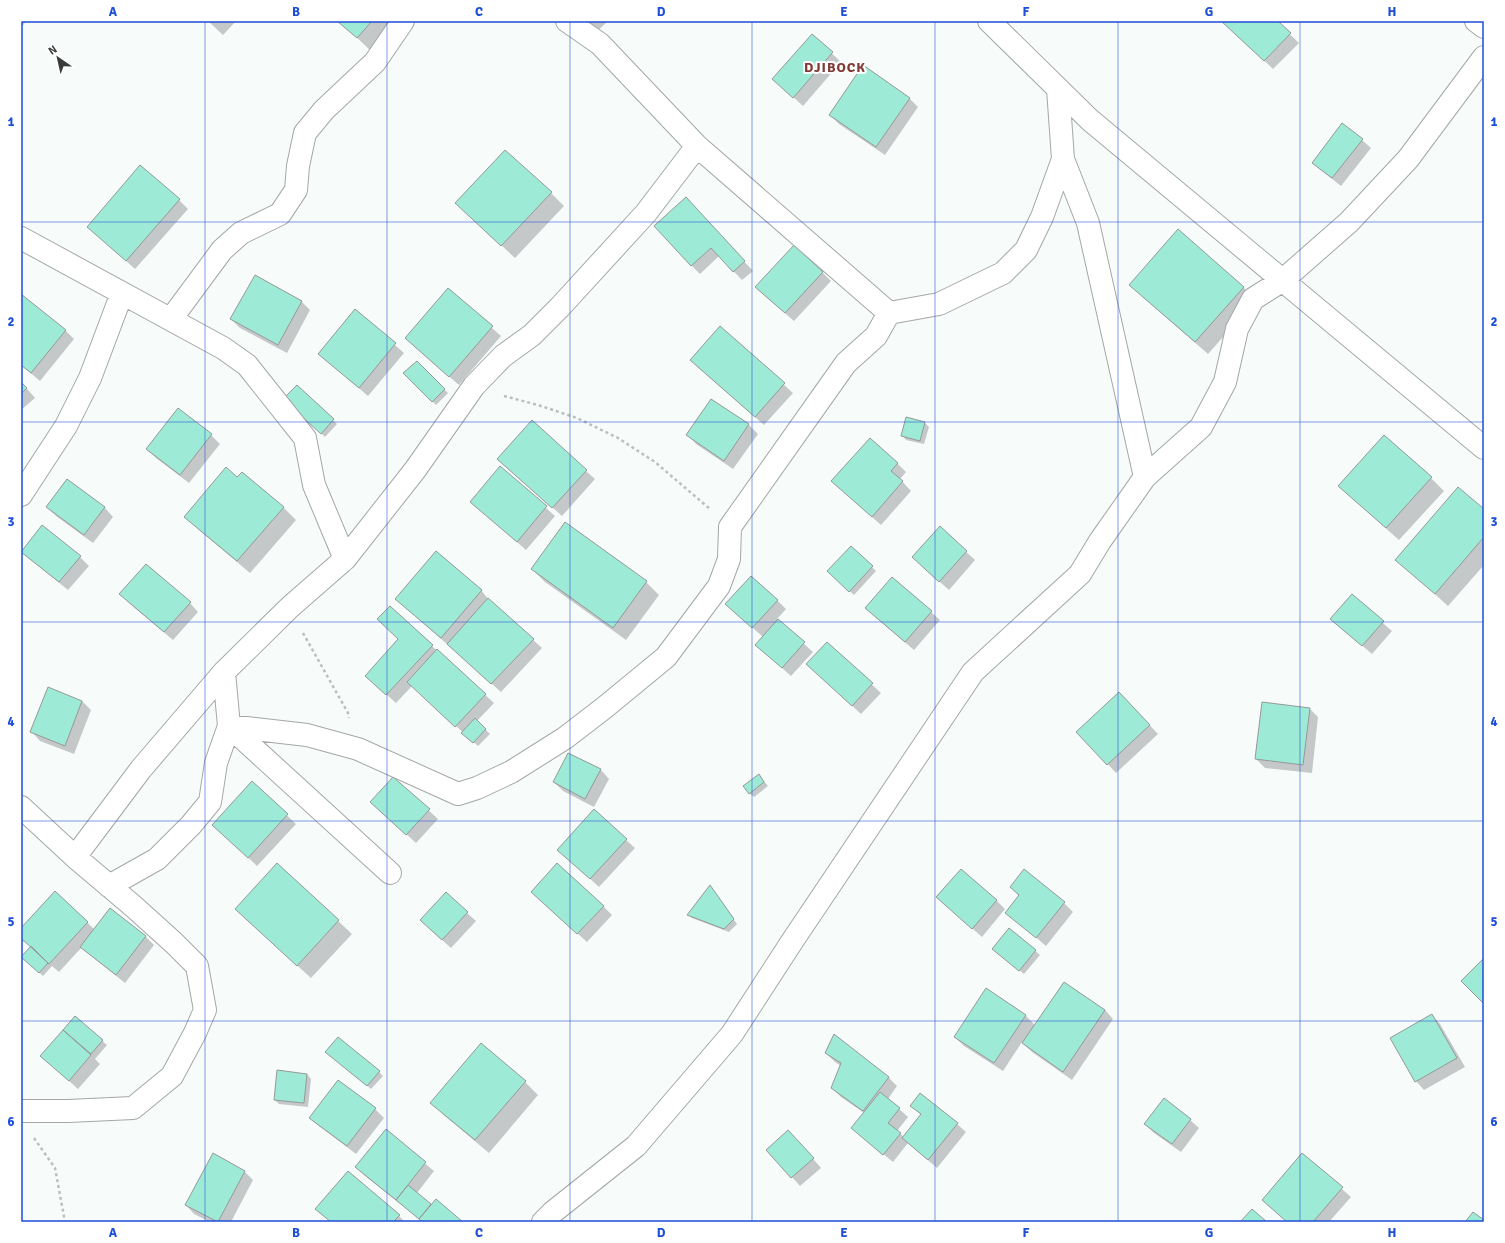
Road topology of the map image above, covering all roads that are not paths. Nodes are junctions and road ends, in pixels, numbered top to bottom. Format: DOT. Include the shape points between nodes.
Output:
graph roads {
  1 [pos="403,21"];
  2 [pos="567,21"];
  3 [pos="989,21"];
  4 [pos="1476,21"];
  5 [pos="1484,27"];
  6 [pos="1484,57"];
  7 [pos="1058,89"];
  8 [pos="697,146"];
  9 [pos="1063,159"];
  10 [pos="21,238"];
  11 [pos="1283,280"];
  12 [pos="122,293"];
  13 [pos="889,313"];
  14 [pos="170,319"];
  15 [pos="1484,448"];
  16 [pos="1146,477"];
  17 [pos="21,495"];
  18 [pos="345,558"];
  19 [pos="224,672"];
  20 [pos="229,726"];
  21 [pos="21,807"];
  22 [pos="74,857"];
  23 [pos="390,873"];
  24 [pos="109,886"];
  25 [pos="21,1111"];
  26 [pos="543,1222"];
  1 -- 14 [label="street" via="375,62 324,110 305,133 296,190 280,214 241,233 222,250"];
  2 -- 8 [label="street" via="600,44"];
  3 -- 7 [label="street"];
  4 -- 5 [label="street"];
  6 -- 11 [label="street" via="1408,159 1349,222"];
  7 -- 9 [label="street"];
  7 -- 11 [label="street" via="1090,120"];
  8 -- 13 [label="street"];
  8 -- 18 [label="street" via="646,213 560,307 532,335 503,356 474,386 415,470"];
  9 -- 13 [label="street" via="1042,217 1026,250 1003,273 939,304"];
  9 -- 16 [label="street" via="1088,223"];
  10 -- 12 [label="street"];
  11 -- 15 [label="street"];
  11 -- 16 [label="street" via="1253,299 1237,329 1225,382 1201,427"];
  12 -- 14 [label="street"];
  12 -- 17 [label="street" via="90,378 66,426"];
  13 -- 20 [label="street" via="876,336 846,363 730,527 728,559 719,586 666,657 565,738 511,772 458,794 358,749 307,735"];
  14 -- 18 [label="street" via="223,348 247,365 305,438 314,485"];
  16 -- 26 [label="street" via="1100,541 1080,574 973,672 732,1034 636,1146"];
  18 -- 19 [label="street"];
  19 -- 20 [label="street"];
  19 -- 22 [label="street" via="141,769"];
  20 -- 23 [label="street"];
  20 -- 24 [label="street" via="216,763 210,802 157,860"];
  21 -- 22 [label="street"];
  22 -- 24 [label="street"];
  24 -- 25 [label="street" via="197,966 205,1010 172,1076 134,1108 68,1112"];
}
